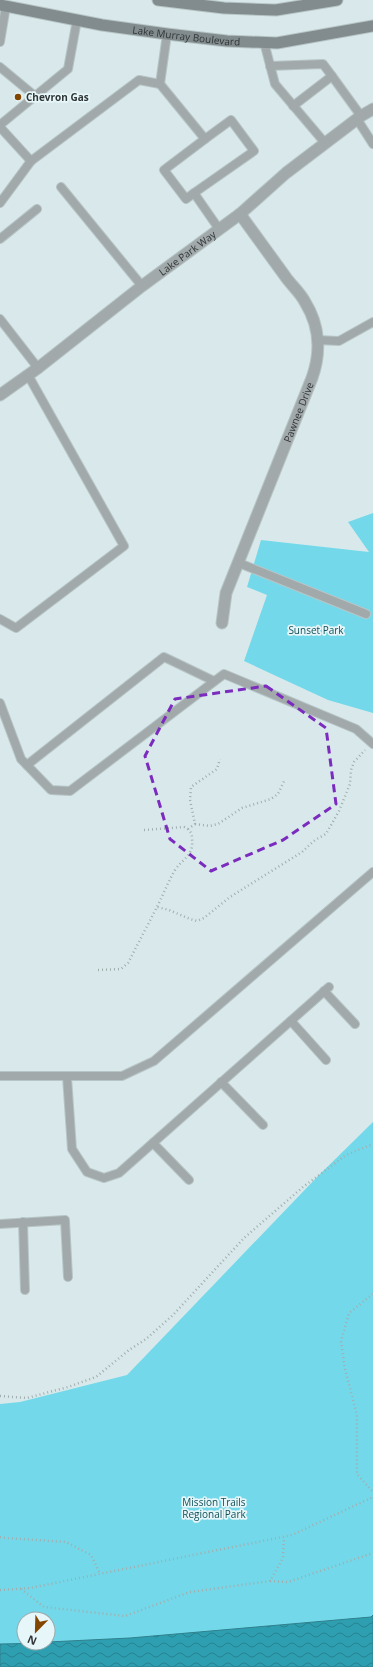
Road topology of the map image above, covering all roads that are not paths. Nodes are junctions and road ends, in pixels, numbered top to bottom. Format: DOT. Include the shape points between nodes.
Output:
graph roads {
  1 [pos="158,0"];
  2 [pos="337,0"];
  3 [pos="302,3"];
  4 [pos="3,5"];
  5 [pos="77,20"];
  6 [pos="373,26"];
  7 [pos="167,34"];
  8 [pos="0,42"];
  9 [pos="264,42"];
  10 [pos="270,66"];
  11 [pos="0,67"];
  12 [pos="332,76"];
  13 [pos="160,84"];
  14 [pos="35,96"];
  15 [pos="293,106"];
  16 [pos="367,114"];
  17 [pos="0,126"];
  18 [pos="205,139"];
  19 [pos="325,143"];
  20 [pos="373,144"];
  21 [pos="31,162"];
  22 [pos="61,187"];
  23 [pos="194,193"];
  24 [pos="0,203"];
  25 [pos="37,209"];
  26 [pos="240,214"];
  27 [pos="219,229"];
  28 [pos="0,239"];
  29 [pos="142,286"];
  30 [pos="0,319"];
  31 [pos="373,322"];
  32 [pos="318,340"];
  33 [pos="38,368"];
  34 [pos="28,375"];
  35 [pos="0,395"];
  36 [pos="239,563"];
  37 [pos="366,614"];
  38 [pos="0,619"];
  39 [pos="222,623"];
  40 [pos="214,681"];
  41 [pos="0,703"];
  42 [pos="372,743"];
  43 [pos="27,766"];
  44 [pos="373,872"];
  45 [pos="369,881"];
  46 [pos="291,1021"];
  47 [pos="355,1024"];
  48 [pos="326,1060"];
  49 [pos="0,1076"];
  50 [pos="67,1077"];
  51 [pos="221,1082"];
  52 [pos="263,1125"];
  53 [pos="153,1143"];
  54 [pos="189,1180"];
  55 [pos="23,1222"];
  56 [pos="0,1224"];
  57 [pos="68,1277"];
  58 [pos="25,1290"];
  1 -- 3 [label="main road" via="276,10"];
  2 -- 3 [label="main road"];
  4 -- 5 [label="main road, Lake Murray Boulevard"];
  4 -- 8 [label="lane"];
  5 -- 7 [label="main road, Lake Murray Boulevard"];
  5 -- 14 [label="lane" via="68,69"];
  6 -- 9 [label="main road, Lake Murray Boulevard" via="277,43"];
  7 -- 9 [label="main road, Lake Murray Boulevard" via="227,41"];
  7 -- 13 [label="lane"];
  9 -- 10 [label="lane"];
  10 -- 12 [label="lane" via="323,64"];
  10 -- 15 [label="lane" via="275,84"];
  11 -- 14 [label="lane"];
  12 -- 15 [label="lane"];
  12 -- 16 [label="lane"];
  13 -- 18 [label="lane"];
  13 -- 21 [label="lane" via="139,80"];
  14 -- 17 [label="lane"];
  15 -- 19 [label="lane"];
  16 -- 19 [label="street, Lake Park Way"];
  16 -- 20 [label="lane"];
  17 -- 21 [label="lane"];
  18 -- 23 [label="lane" via="164,170 186,200"];
  18 -- 23 [label="lane" via="232,120 254,151"];
  19 -- 26 [label="street, Lake Park Way"];
  21 -- 24 [label="lane"];
  22 -- 29 [label="lane"];
  23 -- 27 [label="lane"];
  25 -- 28 [label="lane"];
  26 -- 27 [label="street, Lake Park Way"];
  26 -- 32 [label="street, Pawnee Drive" via="305,302 315,323"];
  27 -- 29 [label="street, Lake Park Way"];
  29 -- 33 [label="street, Lake Park Way"];
  30 -- 33 [label="lane"];
  31 -- 32 [label="lane" via="339,341"];
  32 -- 36 [label="street, Pawnee Drive" via="318,357 312,378"];
  33 -- 34 [label="street, Lake Park Way"];
  34 -- 35 [label="street, Lake Park Way"];
  34 -- 38 [label="lane" via="124,546 16,628"];
  36 -- 37 [label="lane"];
  36 -- 39 [label="street, Pawnee Drive" via="226,593"];
  40 -- 42 [label="lane" via="224,674 356,729"];
  40 -- 43 [label="lane" via="164,657"];
  40 -- 43 [label="lane" via="70,791 52,790"];
  41 -- 43 [label="lane" via="21,759"];
  44 -- 45 [label="lane"];
  45 -- 50 [label="lane" via="154,1061 122,1076"];
  46 -- 47 [label="lane" via="327,989"];
  46 -- 48 [label="lane"];
  46 -- 51 [label="lane"];
  49 -- 50 [label="lane"];
  50 -- 53 [label="lane" via="72,1149 87,1172 104,1178 119,1173"];
  51 -- 52 [label="lane"];
  51 -- 53 [label="lane"];
  53 -- 54 [label="lane"];
  55 -- 56 [label="lane"];
  55 -- 57 [label="lane" via="65,1220"];
  55 -- 58 [label="lane"];
}
